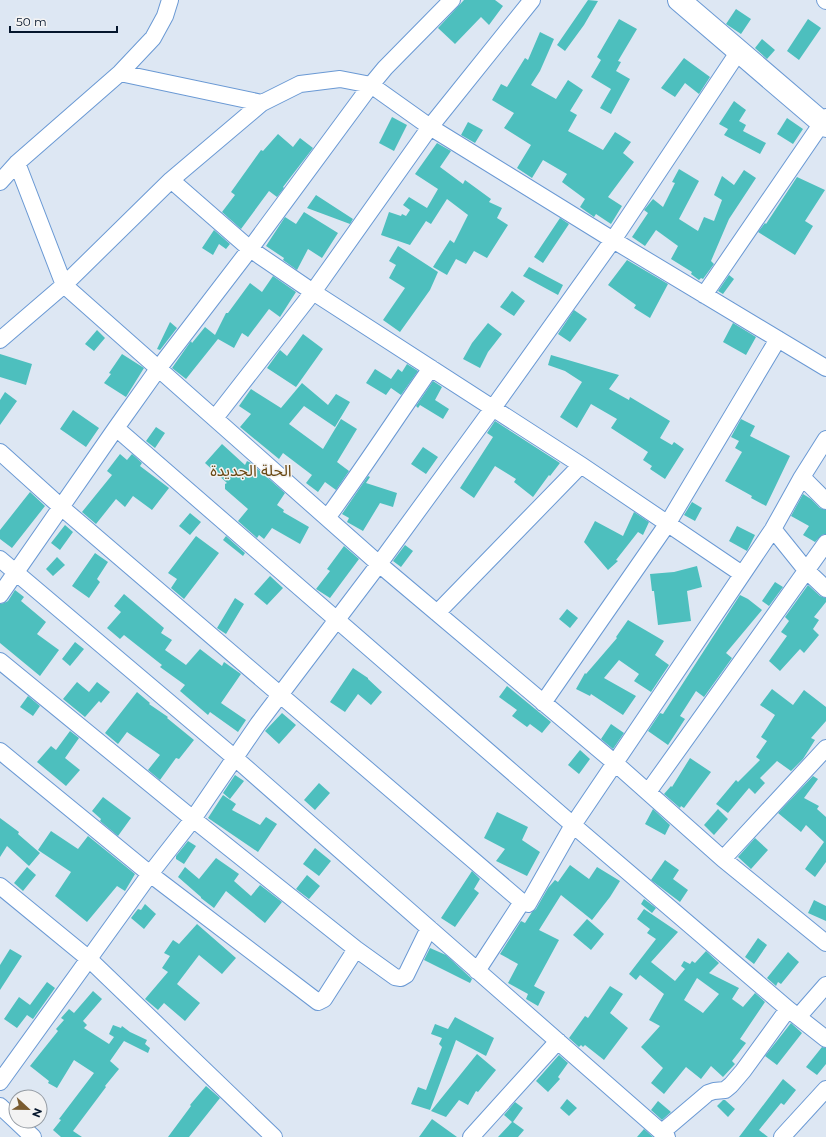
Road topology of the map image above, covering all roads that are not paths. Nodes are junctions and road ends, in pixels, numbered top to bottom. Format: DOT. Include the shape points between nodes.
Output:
graph roads {
  1 [pos="170,0"];
  2 [pos="452,0"];
  3 [pos="532,0"];
  4 [pos="679,0"];
  5 [pos="739,52"];
  6 [pos="120,73"];
  7 [pos="371,85"];
  8 [pos="262,103"];
  9 [pos="824,122"];
  10 [pos="430,127"];
  11 [pos="17,163"];
  12 [pos="171,180"];
  13 [pos="0,182"];
  14 [pos="613,240"];
  15 [pos="250,249"];
  16 [pos="64,285"];
  17 [pos="313,292"];
  18 [pos="704,295"];
  19 [pos="778,339"];
  20 [pos="0,340"];
  21 [pos="431,368"];
  22 [pos="826,368"];
  23 [pos="158,369"];
  24 [pos="493,408"];
  25 [pos="215,418"];
  26 [pos="116,428"];
  27 [pos="826,439"];
  28 [pos="0,452"];
  29 [pos="581,465"];
  30 [pos="802,477"];
  31 [pos="826,501"];
  32 [pos="61,507"];
  33 [pos="327,518"];
  34 [pos="668,523"];
  35 [pos="773,529"];
  36 [pos="826,543"];
  37 [pos="0,559"];
  38 [pos="379,564"];
  39 [pos="806,570"];
  40 [pos="15,572"];
  41 [pos="742,574"];
  42 [pos="826,589"];
  43 [pos="0,595"];
  44 [pos="437,613"];
  45 [pos="337,620"];
  46 [pos="0,661"];
  47 [pos="281,695"];
  48 [pos="543,703"];
  49 [pos="826,748"];
  50 [pos="0,751"];
  51 [pos="235,758"];
  52 [pos="615,763"];
  53 [pos="648,792"];
  54 [pos="193,819"];
  55 [pos="573,825"];
  56 [pos="723,859"];
  57 [pos="150,874"];
  58 [pos="0,886"];
  59 [pos="522,902"];
  60 [pos="429,928"];
  61 [pos="826,943"];
  62 [pos="356,949"];
  63 [pos="89,959"];
  64 [pos="477,971"];
  65 [pos="826,986"];
  66 [pos="793,1013"];
  67 [pos="826,1039"];
  68 [pos="558,1041"];
  69 [pos="0,1082"];
  70 [pos="826,1089"];
  71 [pos="0,1106"];
  72 [pos="8,1114"];
  73 [pos="24,1129"];
  74 [pos="665,1135"];
  75 [pos="33,1137"];
  76 [pos="274,1137"];
  77 [pos="471,1137"];
  78 [pos="782,1137"];
  1 -- 6 [label="street" via="153,38"];
  2 -- 7 [label="street"];
  3 -- 10 [label="street"];
  4 -- 5 [label="main road"];
  5 -- 9 [label="main road"];
  5 -- 14 [label="street"];
  6 -- 8 [label="street"];
  6 -- 11 [label="street"];
  7 -- 8 [label="street" via="340,79 300,84"];
  7 -- 10 [label="street"];
  7 -- 15 [label="street"];
  8 -- 12 [label="street"];
  9 -- 18 [label="street"];
  10 -- 14 [label="street"];
  10 -- 17 [label="street"];
  11 -- 13 [label="street"];
  11 -- 16 [label="street"];
  12 -- 15 [label="street"];
  12 -- 16 [label="street"];
  14 -- 18 [label="street"];
  14 -- 24 [label="street"];
  15 -- 17 [label="street"];
  15 -- 23 [label="street"];
  16 -- 20 [label="street"];
  16 -- 23 [label="street"];
  17 -- 21 [label="street"];
  17 -- 25 [label="street"];
  18 -- 19 [label="street"];
  19 -- 22 [label="street"];
  19 -- 34 [label="street"];
  21 -- 24 [label="street"];
  21 -- 33 [label="street"];
  23 -- 25 [label="street"];
  23 -- 26 [label="street"];
  24 -- 29 [label="street"];
  24 -- 38 [label="street"];
  25 -- 33 [label="street"];
  26 -- 32 [label="street"];
  26 -- 45 [label="street"];
  27 -- 30 [label="street"];
  28 -- 32 [label="street"];
  29 -- 34 [label="street"];
  29 -- 44 [label="street"];
  30 -- 31 [label="street"];
  30 -- 35 [label="street"];
  32 -- 40 [label="street"];
  32 -- 47 [label="street"];
  33 -- 38 [label="street"];
  34 -- 41 [label="street"];
  34 -- 48 [label="street"];
  35 -- 39 [label="street"];
  35 -- 41 [label="street"];
  36 -- 39 [label="street"];
  37 -- 40 [label="street"];
  38 -- 44 [label="street"];
  38 -- 45 [label="street"];
  39 -- 42 [label="street"];
  39 -- 53 [label="street"];
  40 -- 43 [label="street"];
  40 -- 51 [label="street"];
  41 -- 52 [label="street"];
  44 -- 48 [label="street"];
  45 -- 47 [label="street"];
  45 -- 55 [label="street"];
  46 -- 54 [label="street"];
  47 -- 51 [label="street"];
  47 -- 59 [label="street"];
  48 -- 52 [label="street"];
  49 -- 56 [label="street"];
  50 -- 57 [label="street"];
  51 -- 54 [label="street"];
  51 -- 60 [label="street"];
  52 -- 53 [label="street"];
  52 -- 55 [label="street"];
  53 -- 56 [label="street"];
  54 -- 57 [label="street"];
  54 -- 62 [label="street"];
  55 -- 59 [label="street" via="528,904"];
  55 -- 66 [label="street"];
  56 -- 61 [label="street"];
  57 -- 62 [label="street" via="318,1002 324,999"];
  57 -- 63 [label="street"];
  58 -- 63 [label="street"];
  59 -- 64 [label="street"];
  60 -- 62 [label="street" via="406,975 401,978 395,977"];
  60 -- 64 [label="street"];
  63 -- 69 [label="street"];
  63 -- 76 [label="street"];
  64 -- 68 [label="street"];
  65 -- 66 [label="street"];
  66 -- 67 [label="street"];
  66 -- 74 [label="street" via="731,1085 725,1090 708,1093"];
  68 -- 74 [label="street"];
  68 -- 77 [label="street"];
  70 -- 78 [label="street"];
  71 -- 72 [label="street"];
  73 -- 75 [label="street"];
}
